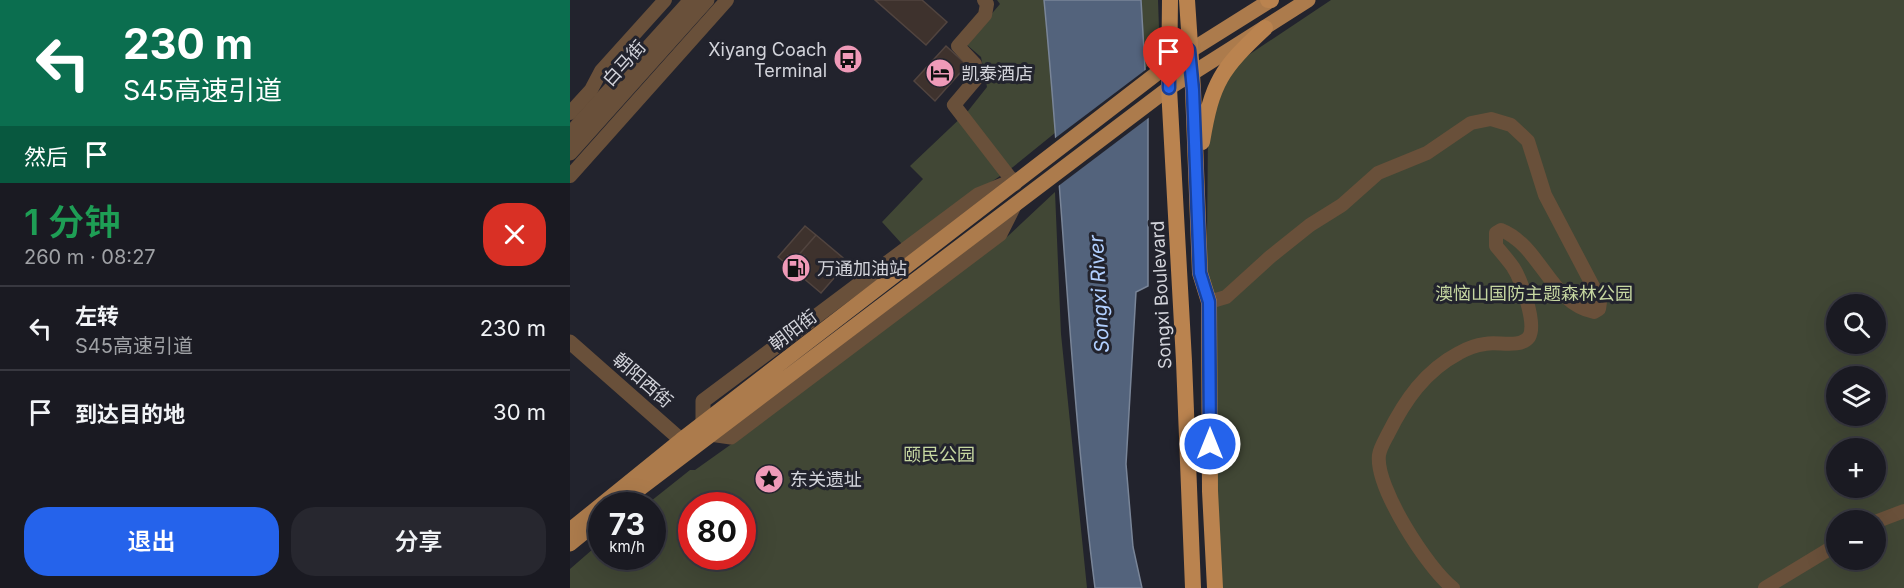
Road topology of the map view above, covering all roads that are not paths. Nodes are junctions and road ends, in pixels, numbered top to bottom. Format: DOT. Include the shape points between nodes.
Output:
graph roads {
  1 [pos="665,0"];
  2 [pos="691,0"];
  3 [pos="707,0"];
  4 [pos="727,0"];
  5 [pos="984,0"];
  6 [pos="1170,0"];
  7 [pos="1187,0"];
  8 [pos="1270,0"];
  9 [pos="1308,0"];
  10 [pos="1265,28"];
  11 [pos="1189,50"];
  12 [pos="1169,64"];
  13 [pos="1192,75"];
  14 [pos="1169,88"];
  15 [pos="570,113"];
  16 [pos="570,134"];
  17 [pos="570,153"];
  18 [pos="570,176"];
  19 [pos="1196,178"];
  20 [pos="1018,180"];
  21 [pos="1014,206"];
  22 [pos="896,285"];
  23 [pos="1209,302"];
  24 [pos="787,338"];
  25 [pos="570,342"];
  26 [pos="797,351"];
  27 [pos="706,429"];
  28 [pos="686,444"];
  29 [pos="633,492"];
  30 [pos="1904,511"];
  31 [pos="1886,518"];
  32 [pos="588,529"];
  33 [pos="570,530"];
  34 [pos="570,544"];
  35 [pos="1826,551"];
  36 [pos="1193,588"];
  37 [pos="1215,588"];
  38 [pos="1453,588"];
  39 [pos="1765,588"];
  1 -- 15 [label="street" via="601,71 591,90"];
  2 -- 16 [label="street, 白马街"];
  3 -- 17 [label="street, 白马街"];
  4 -- 18 [label="street"];
  5 -- 20 [label="street" via="985,15 958,46 975,64 976,79 954,105"];
  6 -- 12 [label="highway, Songxi Boulevard"];
  7 -- 11 [label="highway"];
  8 -- 11 [label="main road, 朝阳街"];
  9 -- 10 [label="main road, 朝阳街"];
  10 -- 13 [label="main road, 朝阳街"];
  10 -- 19 [label="highway" via="1228,63 1217,82"];
  11 -- 12 [label="main road, 朝阳街"];
  11 -- 13 [label="highway"];
  12 -- 14 [label="highway, Songxi Boulevard"];
  12 -- 20 [label="main road, 朝阳街"];
  13 -- 14 [label="main road, 朝阳街"];
  13 -- 19 [label="highway"];
  14 -- 21 [label="main road, 朝阳街"];
  14 -- 36 [label="highway, Songxi Boulevard"];
  19 -- 23 [label="highway" via="1200,273"];
  20 -- 22 [label="main road, 朝阳街"];
  20 -- 24 [label="street" via="978,195"];
  21 -- 22 [label="main road, 朝阳街"];
  21 -- 27 [label="street" via="1000,234 731,437"];
  22 -- 26 [label="main road, 朝阳街"];
  22 -- 27 [label="main road, 朝阳街"];
  23 -- 37 [label="highway"];
  23 -- 38 [label="street" via="1226,297 1270,257 1342,205 1378,173 1427,153 1480,120 1503,122 1522,133 1545,195 1596,292 1599,309 1594,312 1576,304 1550,281 1517,239 1501,230 1494,239 1520,280 1532,329 1528,337 1518,343 1486,343 1461,351 1418,385 1397,416 1379,452 1379,469 1417,546 1443,581"];
  24 -- 26 [label="main road"];
  24 -- 27 [label="street" via="703,401"];
  25 -- 28 [label="street, 朝阳西街"];
  26 -- 27 [label="main road, 朝阳街"];
  27 -- 28 [label="main road, 朝阳街"];
  28 -- 29 [label="main road, 朝阳街"];
  28 -- 33 [label="main road, 朝阳街"];
  30 -- 31 [label="street"];
  32 -- 34 [label="main road"];
  35 -- 39 [label="street"];
}
